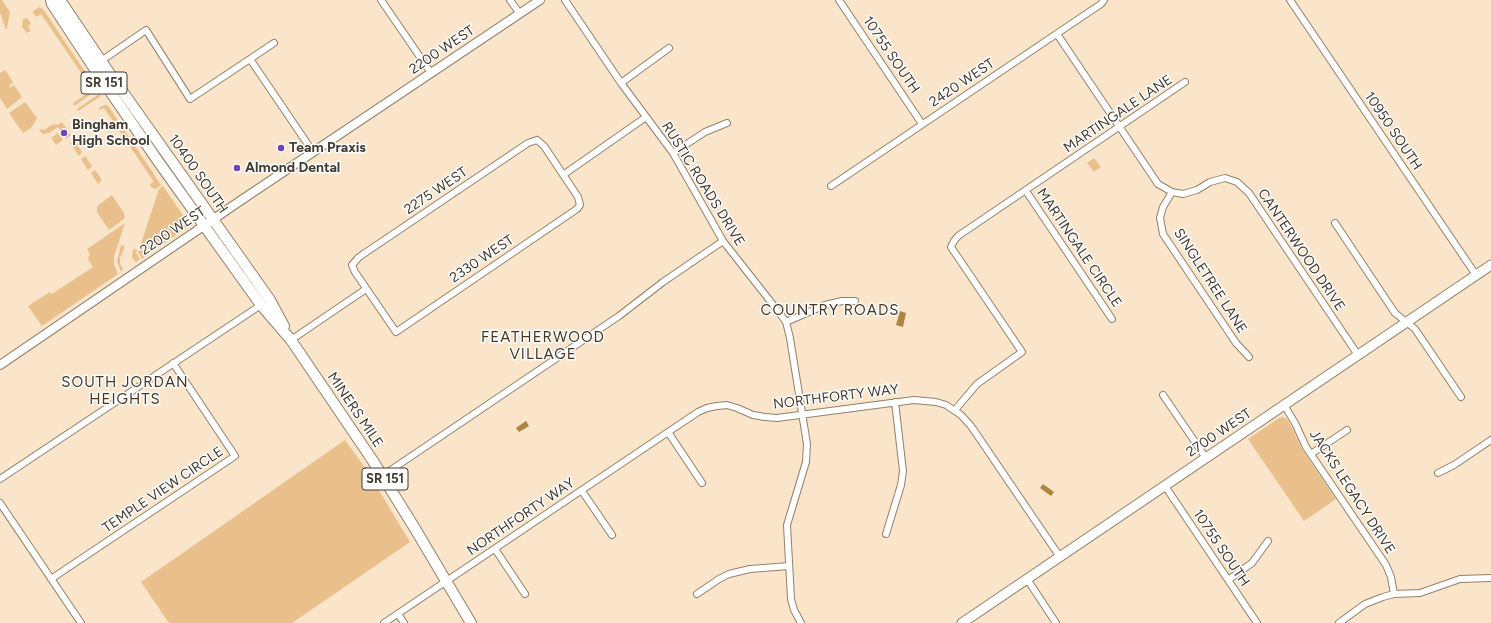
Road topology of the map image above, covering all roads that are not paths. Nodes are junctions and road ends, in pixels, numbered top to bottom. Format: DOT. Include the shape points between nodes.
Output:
graph roads {
  1 [pos="51,0"];
  2 [pos="60,0"];
  3 [pos="381,0"];
  4 [pos="510,0"];
  5 [pos="540,0"];
  6 [pos="564,0"];
  7 [pos="839,0"];
  8 [pos="1104,0"];
  9 [pos="1290,0"];
  10 [pos="520,14"];
  11 [pos="1057,34"];
  12 [pos="274,43"];
  13 [pos="669,48"];
  14 [pos="250,59"];
  15 [pos="101,61"];
  16 [pos="431,73"];
  17 [pos="1186,82"];
  18 [pos="620,83"];
  19 [pos="646,117"];
  20 [pos="727,122"];
  21 [pos="922,124"];
  22 [pos="1119,128"];
  23 [pos="313,152"];
  24 [pos="673,153"];
  25 [pos="563,175"];
  26 [pos="831,186"];
  27 [pos="1026,191"];
  28 [pos="1172,192"];
  29 [pos="213,219"];
  30 [pos="1335,223"];
  31 [pos="204,226"];
  32 [pos="723,241"];
  33 [pos="1491,265"];
  34 [pos="1476,275"];
  35 [pos="243,281"];
  36 [pos="366,288"];
  37 [pos="854,301"];
  38 [pos="261,305"];
  39 [pos="1112,319"];
  40 [pos="786,322"];
  41 [pos="1406,323"];
  42 [pos="291,340"];
  43 [pos="1358,355"];
  44 [pos="1249,357"];
  45 [pos="173,363"];
  46 [pos="0,365"];
  47 [pos="1164,395"];
  48 [pos="1461,397"];
  49 [pos="896,402"];
  50 [pos="1284,405"];
  51 [pos="955,410"];
  52 [pos="802,414"];
  53 [pos="1347,430"];
  54 [pos="668,432"];
  55 [pos="1491,440"];
  56 [pos="1311,454"];
  57 [pos="1206,458"];
  58 [pos="1438,472"];
  59 [pos="382,476"];
  60 [pos="0,479"];
  61 [pos="702,483"];
  62 [pos="1164,486"];
  63 [pos="582,491"];
  64 [pos="0,503"];
  65 [pos="886,534"];
  66 [pos="612,535"];
  67 [pos="1268,541"];
  68 [pos="495,549"];
  69 [pos="1060,557"];
  70 [pos="789,566"];
  71 [pos="1491,578"];
  72 [pos="52,579"];
  73 [pos="1027,579"];
  74 [pos="1228,580"];
  75 [pos="447,581"];
  76 [pos="525,594"];
  77 [pos="697,594"];
  78 [pos="1394,594"];
  79 [pos="398,614"];
  80 [pos="81,623"];
  81 [pos="384,623"];
  82 [pos="404,623"];
  83 [pos="472,623"];
  84 [pos="801,623"];
  85 [pos="962,623"];
  86 [pos="1056,623"];
  87 [pos="1257,623"];
  88 [pos="1339,623"];
  1 -- 31 [label="main road, 10400 SOUTH / SR 151" via="92,65"];
  2 -- 15 [label="main road, SR 151"];
  3 -- 16 [label="street"];
  4 -- 10 [label="street"];
  5 -- 10 [label="street, 2200 WEST"];
  6 -- 18 [label="street, RUSTIC ROADS DRIVE"];
  7 -- 21 [label="street, 10755 SOUTH"];
  8 -- 11 [label="street, 2420 WEST"];
  9 -- 34 [label="street, 10950 SOUTH"];
  10 -- 16 [label="street, 2200 WEST"];
  11 -- 21 [label="street, 2420 WEST"];
  11 -- 22 [label="street"];
  12 -- 14 [label="street"];
  13 -- 18 [label="street"];
  14 -- 15 [label="street" via="190,99 146,30"];
  14 -- 23 [label="street"];
  15 -- 29 [label="main road, 10400 SOUTH / SR 151"];
  16 -- 23 [label="street, 2200 WEST"];
  17 -- 22 [label="street, MARTINGALE LANE"];
  18 -- 19 [label="street, RUSTIC ROADS DRIVE"];
  19 -- 24 [label="street, RUSTIC ROADS DRIVE"];
  19 -- 25 [label="street"];
  20 -- 24 [label="street" via="705,132"];
  21 -- 26 [label="street, 2420 WEST"];
  22 -- 27 [label="street, MARTINGALE LANE"];
  22 -- 28 [label="street" via="1158,184"];
  23 -- 29 [label="street, 2200 WEST"];
  24 -- 32 [label="street, RUSTIC ROADS DRIVE"];
  25 -- 36 [label="street, 2275 WEST" via="544,146 537,140 528,143 359,257 352,265"];
  25 -- 36 [label="street, 2330 WEST" via="578,197 580,205 574,212 396,332"];
  27 -- 39 [label="street, MARTINGALE CIRCLE"];
  27 -- 51 [label="street, MARTINGALE LANE" via="958,236 951,247 1022,352 977,384"];
  28 -- 43 [label="street, CANTERWOOD DRIVE" via="1183,194 1225,178 1237,182 1249,193"];
  28 -- 44 [label="street, SINGLETREE LANE" via="1160,218 1163,234 1236,343"];
  29 -- 31 [label="street, 2200 WEST"];
  29 -- 42 [label="main road, 10400 SOUTH / SR 151" via="270,300"];
  30 -- 41 [label="street" via="1395,313"];
  31 -- 35 [label="main road, 10400 SOUTH / SR 151"];
  31 -- 46 [label="street, 2200 WEST"];
  32 -- 40 [label="street, RUSTIC ROADS DRIVE"];
  32 -- 59 [label="street" via="619,316"];
  33 -- 34 [label="main road, 2700 WEST"];
  34 -- 41 [label="main road, 2700 WEST"];
  35 -- 38 [label="main road, MINERS MILE / SR 151"];
  36 -- 42 [label="street"];
  37 -- 40 [label="street" via="825,305"];
  38 -- 42 [label="main road, MINERS MILE / SR 151"];
  38 -- 45 [label="street"];
  40 -- 52 [label="street, RUSTIC ROADS DRIVE"];
  41 -- 43 [label="main road, 2700 WEST"];
  41 -- 48 [label="street" via="1415,329"];
  42 -- 59 [label="main road, MINERS MILE / SR 151"];
  43 -- 50 [label="main road, 2700 WEST"];
  45 -- 60 [label="street"];
  45 -- 72 [label="street, TEMPLE VIEW CIRCLE" via="236,456"];
  47 -- 57 [label="street"];
  49 -- 51 [label="street, NORTHFORTY WAY" via="925,400"];
  49 -- 52 [label="street, NORTHFORTY WAY"];
  49 -- 65 [label="street" via="903,471"];
  50 -- 56 [label="street, JACKS LEGACY DRIVE"];
  50 -- 57 [label="main road, 2700 WEST"];
  51 -- 69 [label="street, NORTHFORTY WAY" via="971,426"];
  52 -- 54 [label="street, NORTHFORTY WAY" via="765,417 737,408 717,406 698,412"];
  52 -- 70 [label="street, RUSTIC ROADS DRIVE" via="806,462 787,525"];
  53 -- 56 [label="street"];
  54 -- 61 [label="street"];
  54 -- 63 [label="street, NORTHFORTY WAY"];
  55 -- 58 [label="street" via="1454,465"];
  56 -- 78 [label="street, JACKS LEGACY DRIVE" via="1386,565"];
  57 -- 62 [label="main road, 2700 WEST"];
  59 -- 75 [label="main road, MINERS MILE / SR 151"];
  62 -- 69 [label="main road, 2700 WEST"];
  62 -- 74 [label="street, 10755 SOUTH"];
  63 -- 66 [label="street"];
  63 -- 68 [label="street, NORTHFORTY WAY"];
  64 -- 72 [label="street"];
  67 -- 74 [label="street" via="1252,563"];
  68 -- 75 [label="street, NORTHFORTY WAY"];
  68 -- 76 [label="street"];
  69 -- 73 [label="main road, 2700 WEST"];
  70 -- 77 [label="street" via="750,569 729,574"];
  70 -- 84 [label="street, RUSTIC ROADS DRIVE" via="792,605"];
  71 -- 78 [label="street" via="1460,579 1420,593"];
  72 -- 80 [label="street"];
  73 -- 85 [label="main road, 2700 WEST"];
  73 -- 86 [label="street"];
  74 -- 87 [label="street, 10755 SOUTH"];
  75 -- 79 [label="street, NORTHFORTY WAY"];
  75 -- 83 [label="main road, MINERS MILE / SR 151"];
  78 -- 88 [label="street" via="1370,602"];
  79 -- 81 [label="street, NORTHFORTY WAY"];
  79 -- 82 [label="street"];
}
